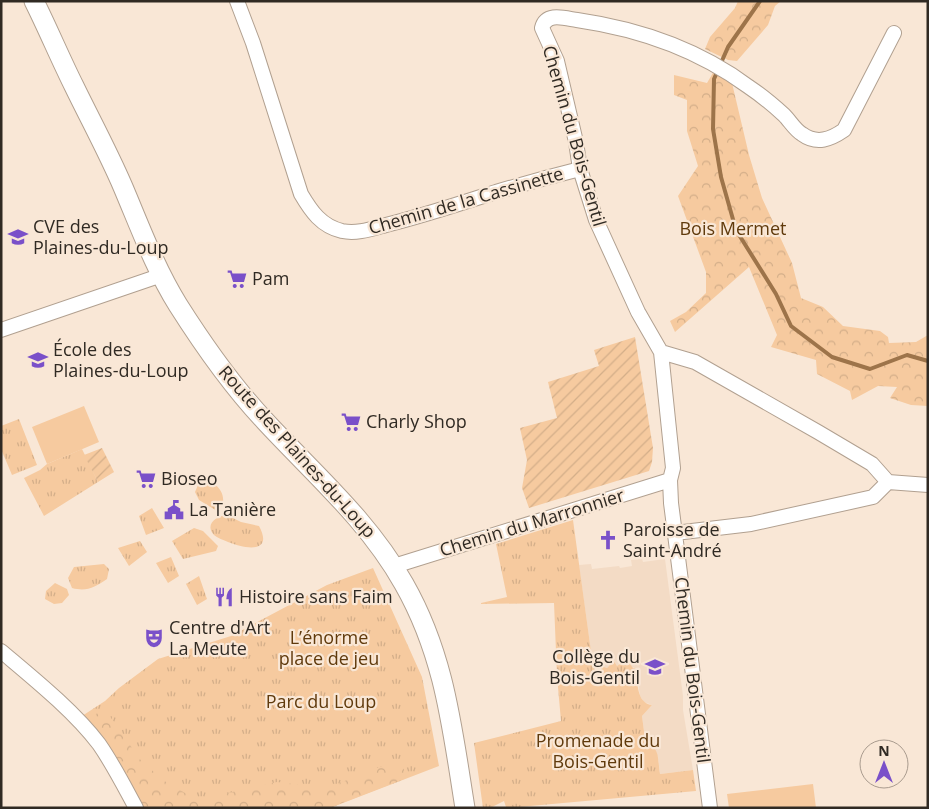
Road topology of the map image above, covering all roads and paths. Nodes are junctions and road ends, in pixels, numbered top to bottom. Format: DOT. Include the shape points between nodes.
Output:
graph roads {
  1 [pos="237,1"];
  2 [pos="38,2"];
  3 [pos="894,33"];
  4 [pos="580,169"];
  5 [pos="162,275"];
  6 [pos="1,330"];
  7 [pos="661,352"];
  8 [pos="670,480"];
  9 [pos="888,482"];
  10 [pos="928,485"];
  11 [pos="674,533"];
  12 [pos="394,566"];
  13 [pos="1,651"];
  14 [pos="136,808"];
  15 [pos="465,808"];
  16 [pos="710,808"];
  1 -- 4 [label="street, Chemin de la Cassinette" via="301,194 319,220 329,226 358,232"];
  2 -- 5 [label="main road, Route des Plaines-du-Loup"];
  3 -- 4 [label="street, Chemin du Bois-Gentil" via="844,130 831,138 816,140 802,135 748,86 666,41 613,25 551,17 542,28 557,61"];
  4 -- 7 [label="street, Chemin du Bois-Gentil" via="596,220 638,312"];
  5 -- 6 [label="street"];
  5 -- 12 [label="main road, Route des Plaines-du-Loup" via="210,354 236,388 357,516"];
  7 -- 8 [label="street, Chemin du Bois-Gentil" via="674,468"];
  7 -- 9 [label="street" via="694,362 818,432 872,464"];
  8 -- 11 [label="street, Chemin du Bois-Gentil"];
  8 -- 12 [label="street, Chemin du Marronnier"];
  9 -- 10 [label="street"];
  9 -- 11 [label="street" via="873,497 751,524"];
  11 -- 16 [label="street, Chemin du Bois-Gentil"];
  12 -- 15 [label="main road, Route des Plaines-du-Loup" via="433,647 450,716"];
  13 -- 14 [label="street" via="80,722 99,745"];
}
